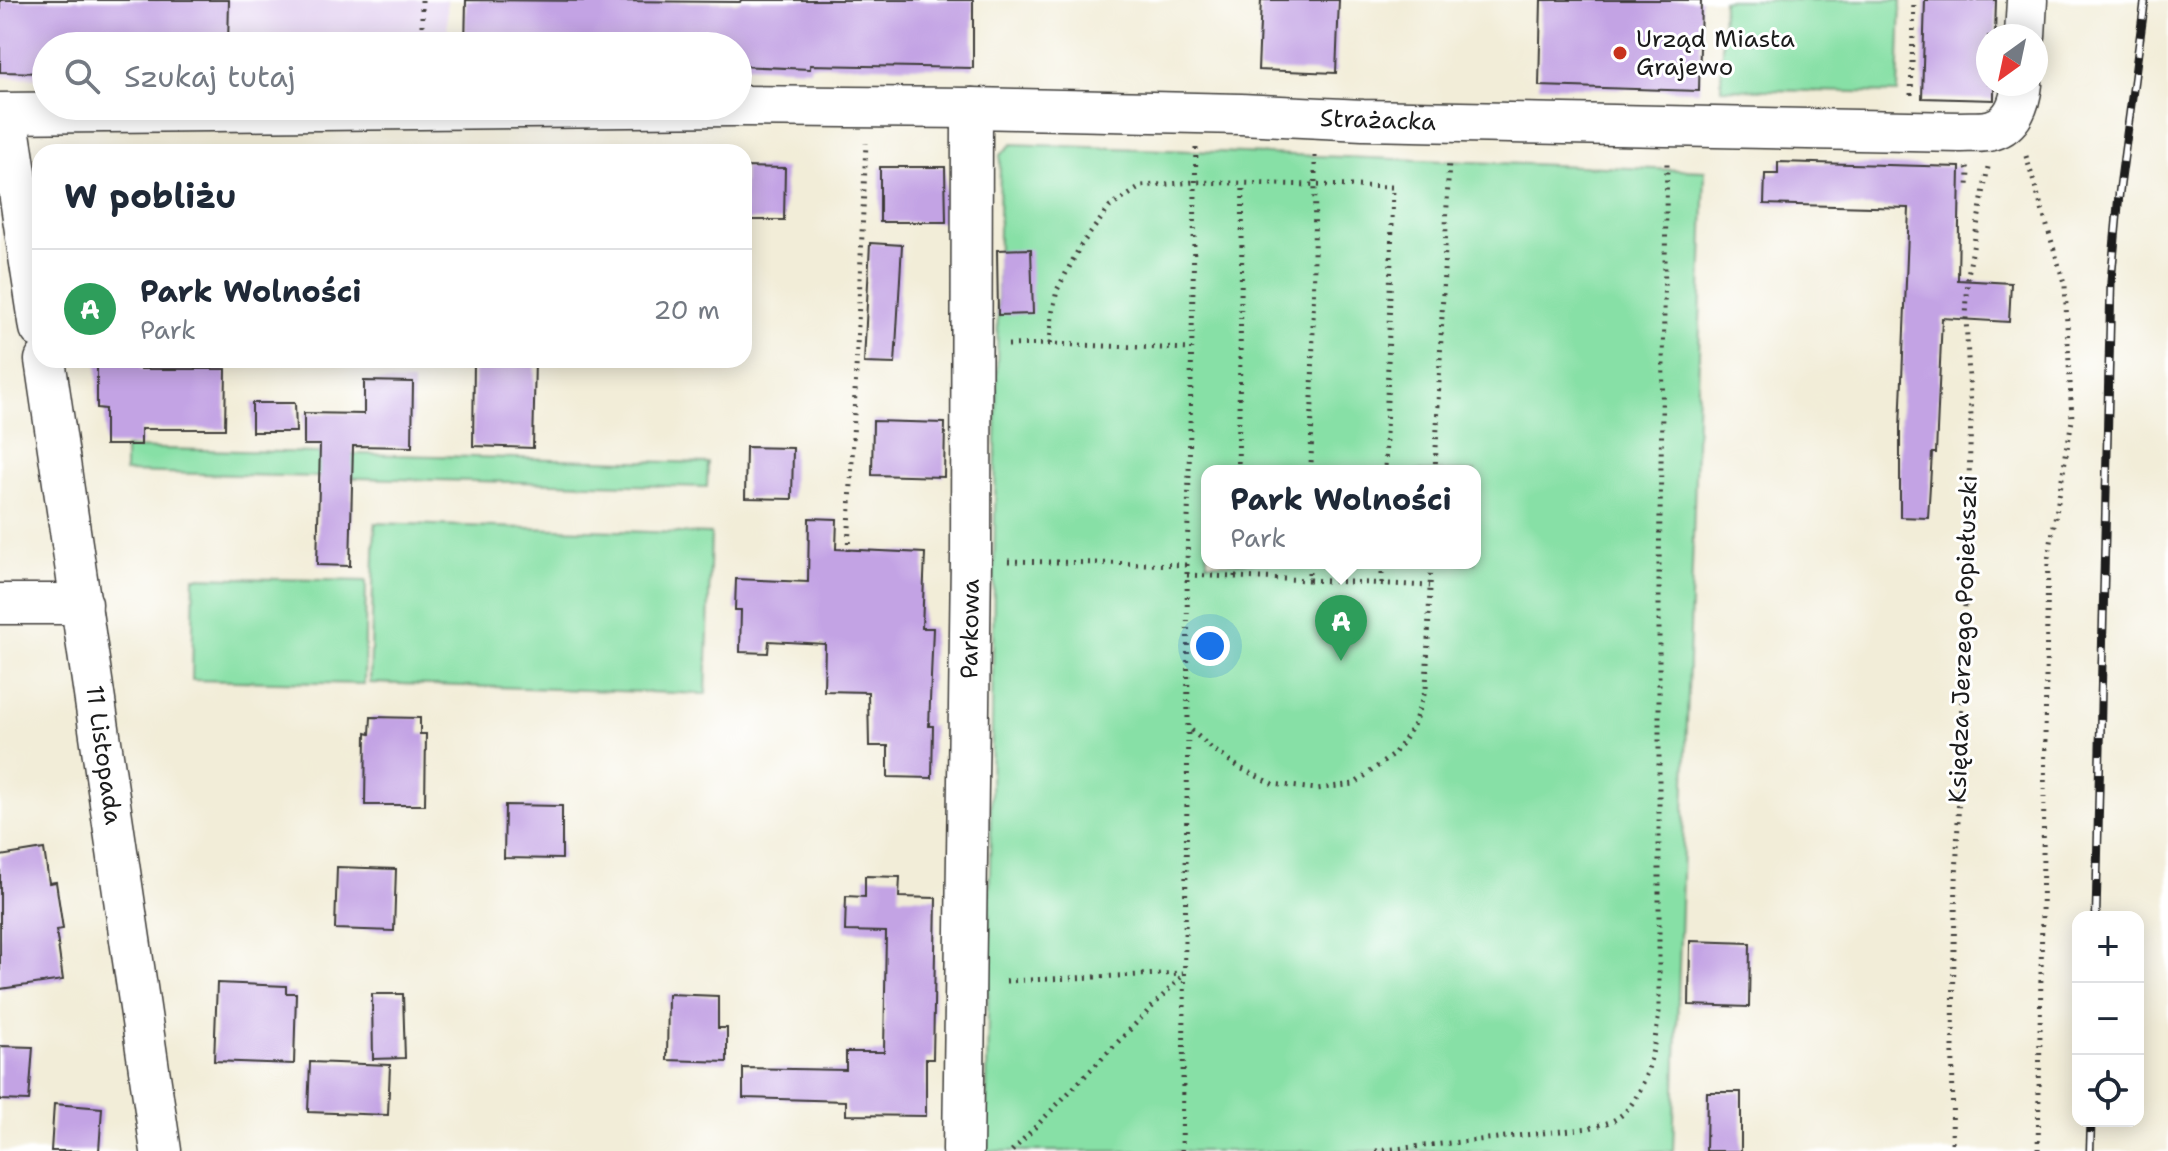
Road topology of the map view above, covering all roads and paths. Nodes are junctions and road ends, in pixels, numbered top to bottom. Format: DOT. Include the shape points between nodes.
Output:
graph roads {
  1 [pos="422,0"];
  2 [pos="1914,0"];
  3 [pos="2027,0"];
  4 [pos="2026,24"];
  5 [pos="422,32"];
  6 [pos="752,106"];
  7 [pos="865,106"];
  8 [pos="1911,106"];
  9 [pos="972,108"];
  10 [pos="2010,110"];
  11 [pos="4,113"];
  12 [pos="32,113"];
  13 [pos="1196,143"];
  14 [pos="1315,147"];
  15 [pos="1450,150"];
  16 [pos="1667,158"];
  17 [pos="1195,182"];
  18 [pos="1243,183"];
  19 [pos="1315,185"];
  20 [pos="32,280"];
  21 [pos="1050,344"];
  22 [pos="1008,345"];
  23 [pos="1191,349"];
  24 [pos="46,368"];
  25 [pos="1238,465"];
  26 [pos="1311,465"];
  27 [pos="1385,465"];
  28 [pos="1435,465"];
  29 [pos="848,551"];
  30 [pos="971,559"];
  31 [pos="1187,565"];
  32 [pos="1236,569"];
  33 [pos="1309,569"];
  34 [pos="1382,569"];
  35 [pos="1431,569"];
  36 [pos="1187,575"];
  37 [pos="1235,577"];
  38 [pos="1309,580"];
  39 [pos="1382,583"];
  40 [pos="1430,586"];
  41 [pos="0,604"];
  42 [pos="82,604"];
  43 [pos="1188,727"];
  44 [pos="1184,973"];
  45 [pos="1006,981"];
  46 [pos="161,1151"];
  47 [pos="963,1151"];
  48 [pos="1012,1151"];
  49 [pos="1182,1151"];
  50 [pos="1376,1151"];
  51 [pos="1952,1151"];
  52 [pos="2038,1151"];
  1 -- 5 [label="path"];
  2 -- 8 [label="path"];
  3 -- 4 [label="street"];
  6 -- 7 [label="street, Strażacka"];
  7 -- 9 [label="street, Strażacka"];
  7 -- 29 [label="path"];
  9 -- 10 [label="street, Strażacka" via="1960,132"];
  9 -- 30 [label="street, Parkowa"];
  10 -- 51 [label="path, Księdza Jerzego Popiełuszki" via="1968,275 1971,417"];
  10 -- 52 [label="path" via="2065,286 2072,420 2048,560"];
  11 -- 12 [label="street, Strażacka"];
  11 -- 20 [label="street"];
  13 -- 17 [label="path"];
  14 -- 19 [label="path"];
  15 -- 28 [label="path"];
  16 -- 50 [label="path" via="1659,564 1659,1012 1652,1054 1644,1081 1615,1120 1590,1128"];
  17 -- 18 [label="path"];
  17 -- 21 [label="path" via="1142,186 1110,207 1057,290"];
  17 -- 23 [label="path"];
  18 -- 19 [label="path"];
  18 -- 25 [label="path"];
  19 -- 26 [label="path"];
  19 -- 27 [label="path" via="1393,187"];
  21 -- 22 [label="path"];
  21 -- 23 [label="path"];
  23 -- 31 [label="path"];
  24 -- 42 [label="street, 11 Listopada"];
  30 -- 31 [label="path"];
  30 -- 47 [label="street, Parkowa"];
  31 -- 36 [label="path"];
  32 -- 37 [label="path"];
  33 -- 38 [label="path"];
  34 -- 39 [label="path"];
  35 -- 40 [label="path"];
  36 -- 37 [label="path"];
  36 -- 43 [label="path"];
  37 -- 38 [label="path"];
  38 -- 39 [label="path"];
  39 -- 40 [label="path"];
  40 -- 43 [label="path" via="1426,689 1413,726 1394,754 1354,784 1316,789 1273,784 1240,768"];
  41 -- 42 [label="street"];
  42 -- 46 [label="street, 11 Listopada"];
  43 -- 44 [label="path"];
  44 -- 45 [label="path"];
  44 -- 48 [label="path"];
  44 -- 49 [label="path"];
}
